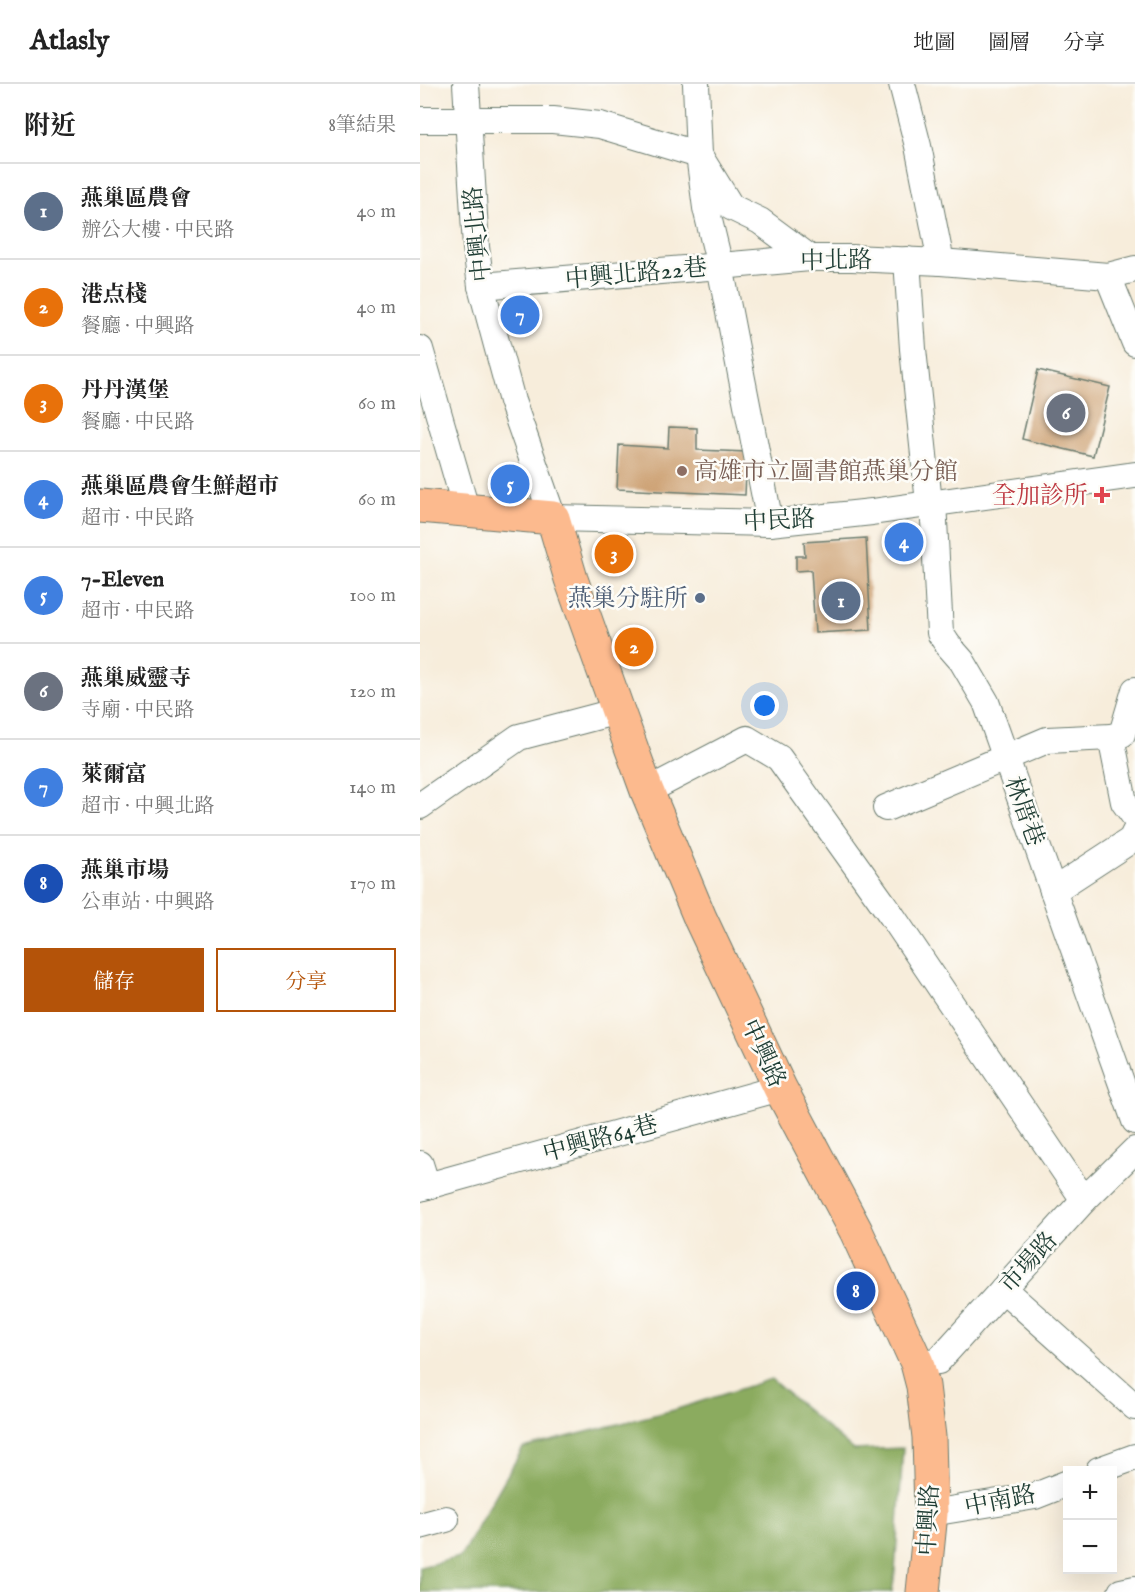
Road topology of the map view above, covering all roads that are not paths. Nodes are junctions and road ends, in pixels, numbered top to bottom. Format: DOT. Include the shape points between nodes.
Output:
graph roads {
  1 [pos="465,84"];
  2 [pos="696,84"];
  3 [pos="902,84"];
  4 [pos="467,119"];
  5 [pos="420,120"];
  6 [pos="699,155"];
  7 [pos="810,258"];
  8 [pos="907,260"];
  9 [pos="941,262"];
  10 [pos="720,266"];
  11 [pos="1135,269"];
  12 [pos="1108,276"];
  13 [pos="481,286"];
  14 [pos="1135,343"];
  15 [pos="420,349"];
  16 [pos="1135,475"];
  17 [pos="931,503"];
  18 [pos="420,506"];
  19 [pos="466,509"];
  20 [pos="553,518"];
  21 [pos="770,523"];
  22 [pos="1135,690"];
  23 [pos="618,711"];
  24 [pos="1111,737"];
  25 [pos="1006,757"];
  26 [pos="647,791"];
  27 [pos="420,806"];
  28 [pos="886,808"];
  29 [pos="1135,817"];
  30 [pos="1135,832"];
  31 [pos="1053,891"];
  32 [pos="780,1088"];
  33 [pos="1135,1121"];
  34 [pos="1135,1150"];
  35 [pos="422,1179"];
  36 [pos="1084,1200"];
  37 [pos="1003,1289"];
  38 [pos="917,1363"];
  39 [pos="1135,1407"];
  40 [pos="1135,1457"];
  41 [pos="1111,1466"];
  42 [pos="1063,1485"];
  43 [pos="931,1513"];
  44 [pos="446,1519"];
  45 [pos="420,1526"];
  46 [pos="1135,1589"];
  47 [pos="923,1592"];
  48 [pos="1121,1592"];
  1 -- 4 [label="street, 中興北路"];
  2 -- 6 [label="street"];
  3 -- 9 [label="street"];
  4 -- 5 [label="street"];
  4 -- 6 [label="street" via="600,125"];
  4 -- 13 [label="street, 中興北路"];
  6 -- 7 [label="street" via="731,207 760,221"];
  6 -- 10 [label="street"];
  7 -- 8 [label="street, 中北路"];
  7 -- 10 [label="street, 中北路"];
  8 -- 9 [label="street, 中北路"];
  8 -- 17 [label="street, 林厝巷"];
  9 -- 12 [label="street, 中北路"];
  10 -- 13 [label="street, 中興北路22巷"];
  10 -- 21 [label="street"];
  11 -- 12 [label="street, 中北路"];
  12 -- 14 [label="street"];
  13 -- 20 [label="street, 中興北路" via="512,401"];
  15 -- 19 [label="street"];
  16 -- 17 [label="street, 中民路"];
  17 -- 21 [label="street, 中民路"];
  17 -- 25 [label="street, 林厝巷" via="940,633 986,702"];
  18 -- 19 [label="main road, 中民路"];
  19 -- 20 [label="main road, 中民路"];
  20 -- 21 [label="street, 中民路"];
  20 -- 23 [label="main road, 中興路"];
  22 -- 24 [label="street" via="1122,734"];
  23 -- 26 [label="main road, 中興路"];
  23 -- 27 [label="street" via="519,737"];
  24 -- 25 [label="street" via="1047,740"];
  24 -- 29 [label="street" via="1124,801"];
  25 -- 28 [label="street"];
  25 -- 31 [label="street, 林厝巷"];
  26 -- 32 [label="main road, 中興路" via="700,918"];
  26 -- 36 [label="street" via="747,739 779,758 892,916"];
  30 -- 31 [label="street" via="1131,840"];
  31 -- 33 [label="street, 林厝巷"];
  32 -- 35 [label="street, 中興路64巷"];
  32 -- 38 [label="main road, 中興路" via="856,1231"];
  34 -- 36 [label="street, 市場路"];
  36 -- 37 [label="street, 市場路"];
  37 -- 38 [label="street, 市場路" via="938,1361"];
  37 -- 39 [label="street"];
  38 -- 43 [label="main road, 中興路" via="929,1437"];
  40 -- 41 [label="street"];
  42 -- 43 [label="street, 中南路" via="1035,1496"];
  43 -- 47 [label="main road, 中興路"];
  44 -- 45 [label="street"];
  46 -- 48 [label="street"];
}
